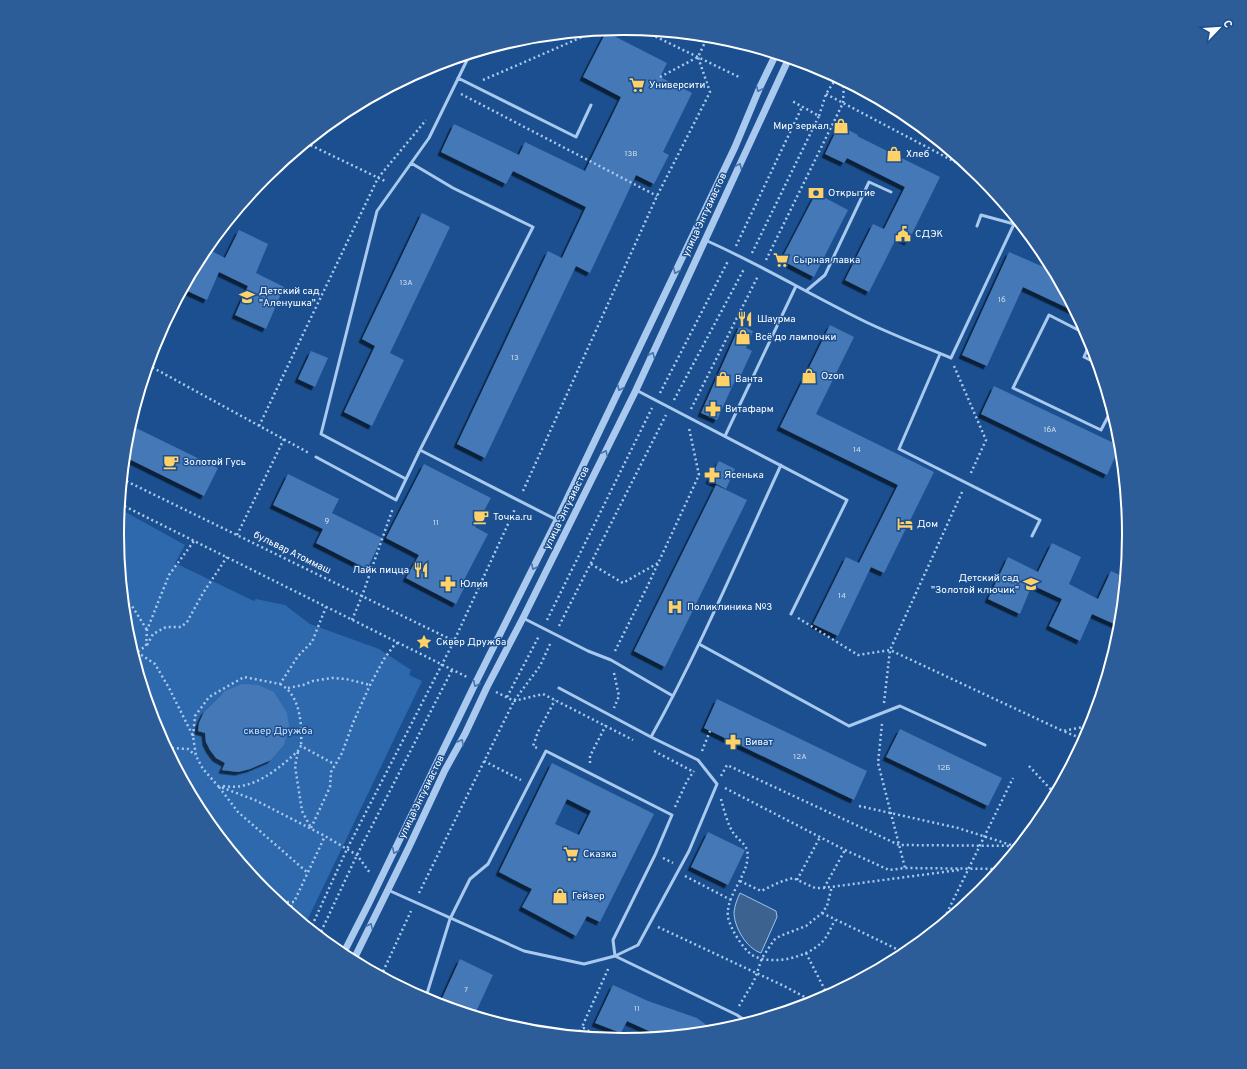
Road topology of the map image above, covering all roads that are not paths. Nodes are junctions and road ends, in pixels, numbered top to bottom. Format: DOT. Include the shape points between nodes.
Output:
graph roads {
  1 [pos="774,59"];
  2 [pos="467,61"];
  3 [pos="787,63"];
  4 [pos="458,78"];
  5 [pos="591,105"];
  6 [pos="411,163"];
  7 [pos="891,192"];
  8 [pos="1014,224"];
  9 [pos="977,226"];
  10 [pos="705,240"];
  11 [pos="796,286"];
  12 [pos="806,291"];
  13 [pos="1078,329"];
  14 [pos="1087,349"];
  15 [pos="940,354"];
  16 [pos="1091,361"];
  17 [pos="636,390"];
  18 [pos="1108,416"];
  19 [pos="725,436"];
  20 [pos="420,450"];
  21 [pos="316,457"];
  22 [pos="780,465"];
  23 [pos="406,479"];
  24 [pos="557,520"];
  25 [pos="1032,536"];
  26 [pos="512,612"];
  27 [pos="791,614"];
  28 [pos="523,618"];
  29 [pos="699,644"];
  30 [pos="559,688"];
  31 [pos="673,696"];
  32 [pos="651,737"];
  33 [pos="985,745"];
  34 [pos="388,890"];
  35 [pos="450,919"];
  36 [pos="345,950"];
  37 [pos="356,956"];
  38 [pos="615,956"];
  39 [pos="428,994"];
  40 [pos="743,1019"];
  1 -- 24 [label="street, one-way" via="735,148"];
  2 -- 4 [label="lane"];
  10 -- 3 [label="street, улица Энтузиастов, one-way"];
  4 -- 5 [label="lane" via="576,137"];
  4 -- 6 [label="lane" via="429,138"];
  6 -- 20 [label="lane" via="453,188 533,227"];
  6 -- 23 [label="lane" via="377,211 321,434"];
  7 -- 12 [label="lane" via="870,182 825,275"];
  8 -- 9 [label="lane" via="981,215"];
  8 -- 15 [label="lane" via="951,358"];
  10 -- 11 [label="lane"];
  17 -- 10 [label="street, улица Энтузиастов, one-way"];
  11 -- 12 [label="lane"];
  11 -- 19 [label="lane"];
  12 -- 15 [label="lane" via="867,323"];
  13 -- 18 [label="lane" via="1049,315 1013,388 1101,430"];
  14 -- 16 [label="lane" via="1084,357"];
  15 -- 25 [label="lane" via="899,449 1040,520"];
  17 -- 19 [label="lane"];
  28 -- 17 [label="street, улица Энтузиастов, one-way"];
  19 -- 22 [label="lane"];
  20 -- 23 [label="lane"];
  20 -- 24 [label="lane"];
  21 -- 23 [label="lane" via="396,500"];
  22 -- 27 [label="lane" via="846,500"];
  22 -- 29 [label="lane"];
  24 -- 26 [label="street, one-way"];
  26 -- 28 [label="street"];
  26 -- 36 [label="street, one-way"];
  28 -- 31 [label="lane" via="611,660"];
  34 -- 28 [label="street, улица Энтузиастов, one-way" via="445,770"];
  29 -- 31 [label="lane"];
  29 -- 33 [label="lane" via="849,726 900,706"];
  30 -- 32 [label="lane"];
  31 -- 32 [label="lane"];
  32 -- 38 [label="lane" via="698,760 717,784 689,851 638,946"];
  34 -- 35 [label="lane"];
  37 -- 34 [label="street, улица Энтузиастов, one-way"];
  35 -- 38 [label="lane" via="524,951 584,964"];
  35 -- 38 [label="lane" via="470,878 488,864 546,751 672,815 613,940"];
  35 -- 39 [label="lane"];
  38 -- 40 [label="lane"];
}
